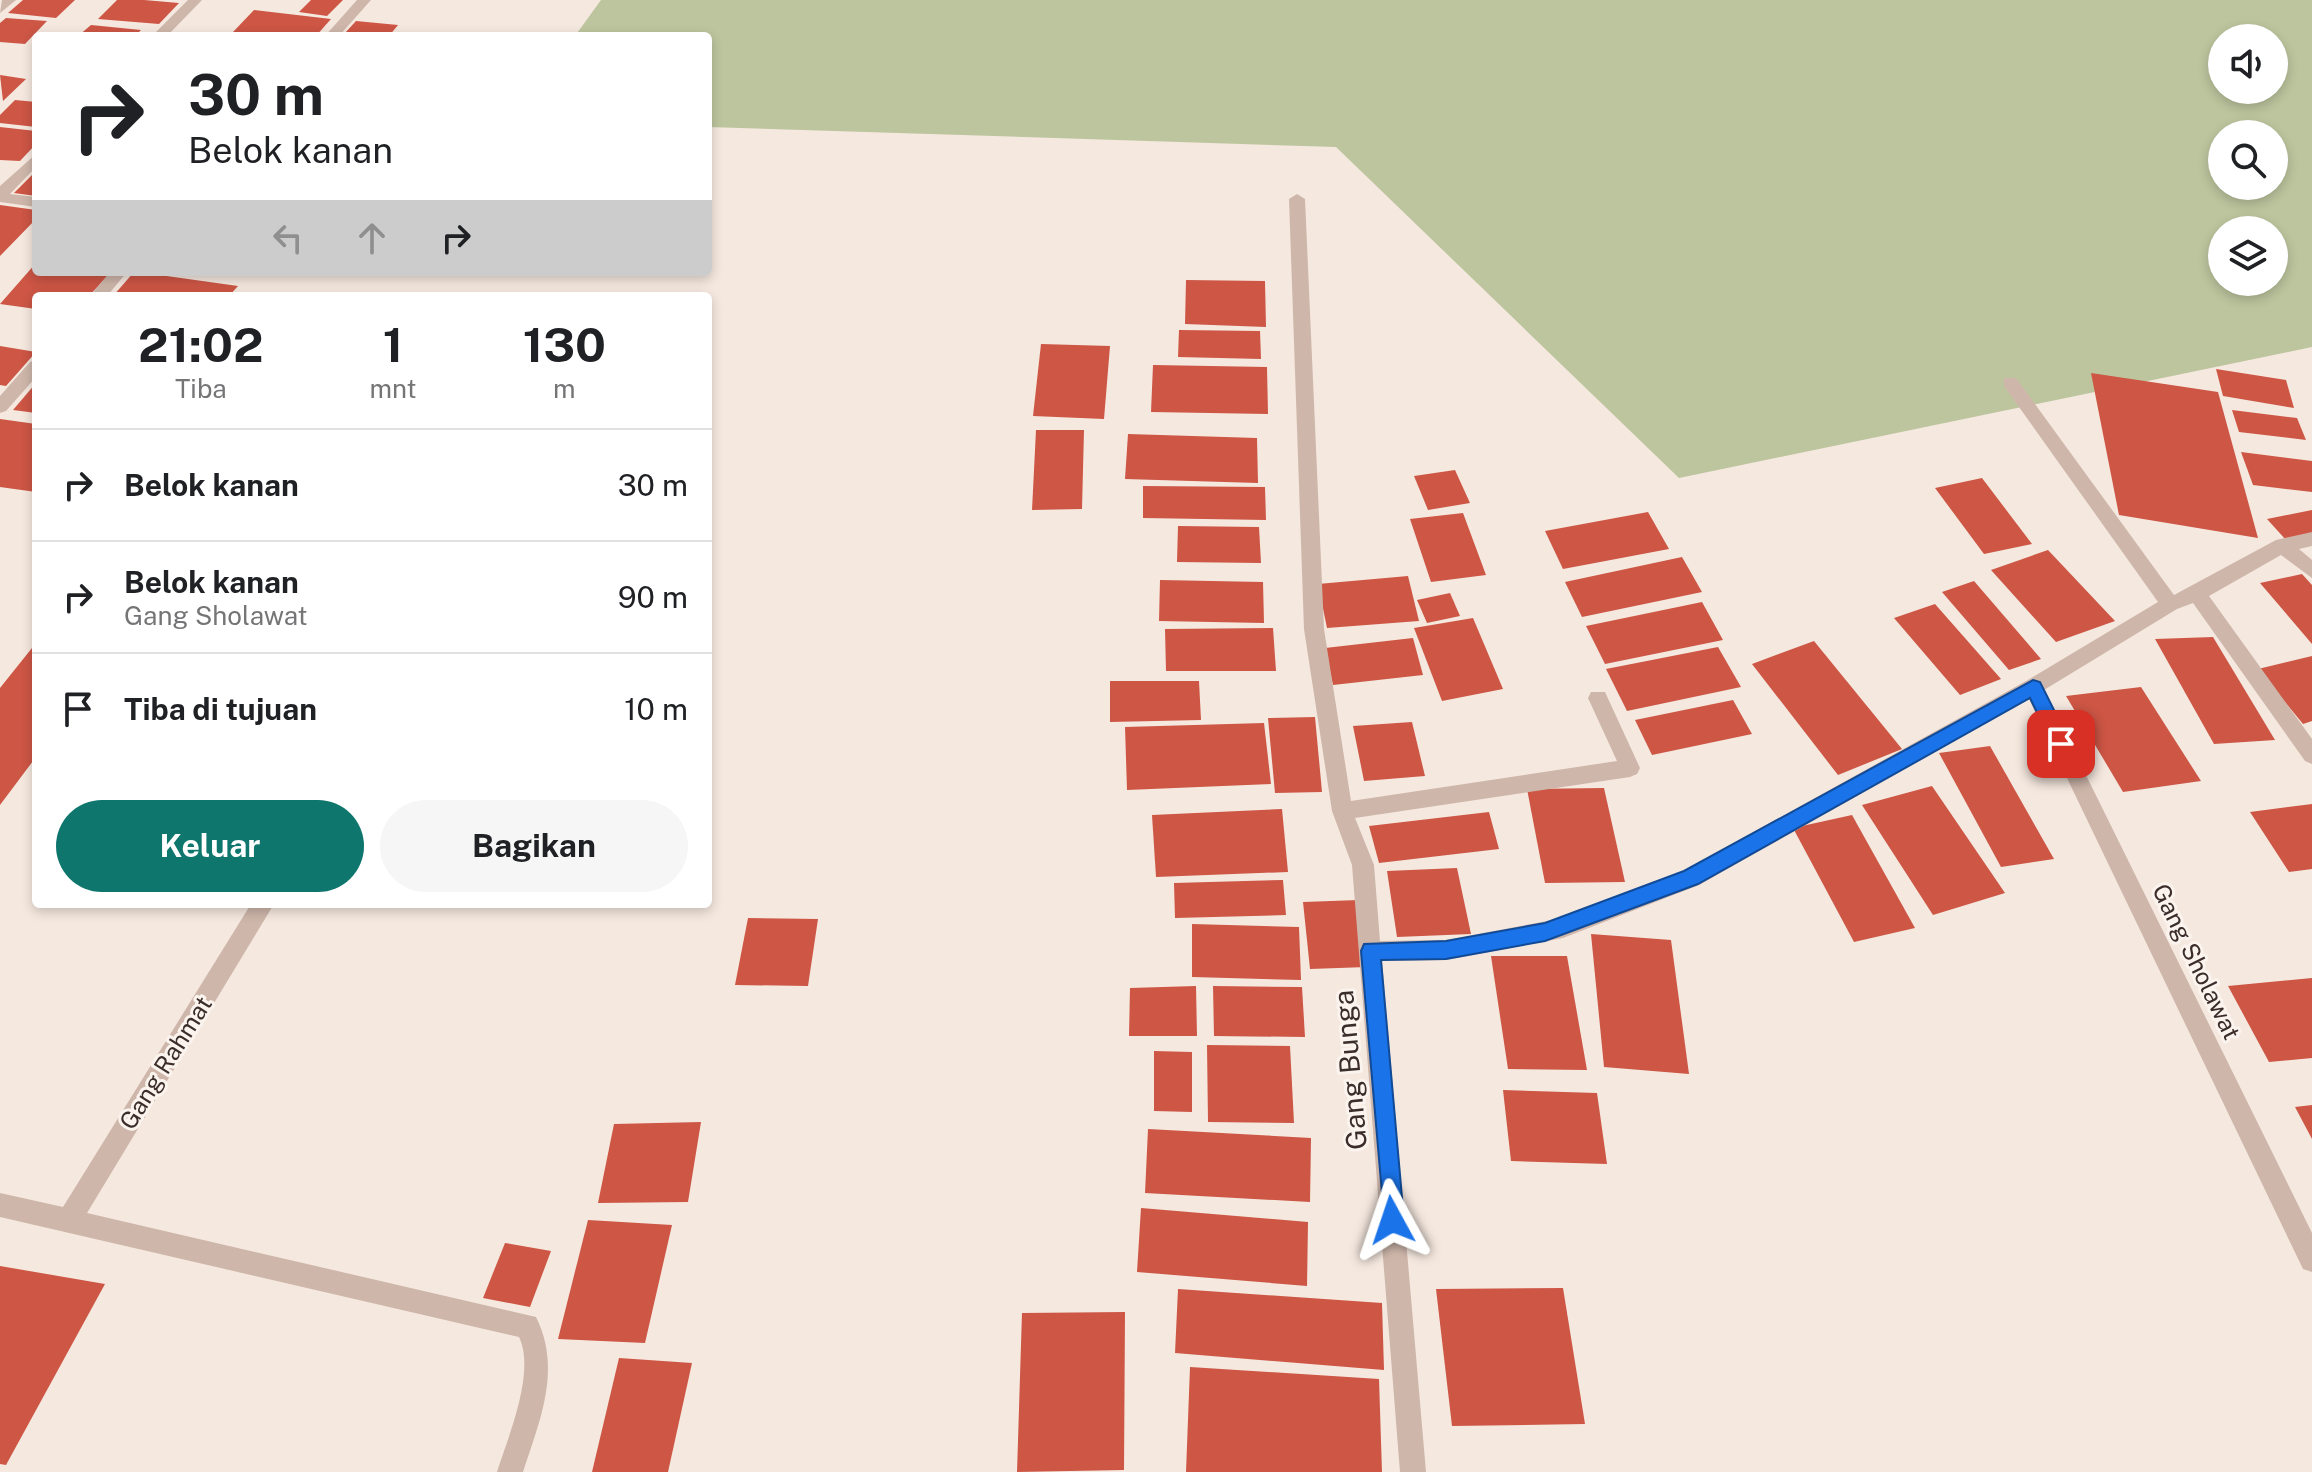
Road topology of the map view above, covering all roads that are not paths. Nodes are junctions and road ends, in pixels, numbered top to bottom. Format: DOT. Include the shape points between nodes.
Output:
graph roads {
  1 [pos="9,0"];
  2 [pos="195,0"];
  3 [pos="364,0"];
  4 [pos="0,9"];
  5 [pos="163,32"];
  6 [pos="336,32"];
  7 [pos="32,163"];
  8 [pos="0,196"];
  9 [pos="1297,199"];
  10 [pos="32,201"];
  11 [pos="116,276"];
  12 [pos="102,292"];
  13 [pos="32,371"];
  14 [pos="2010,382"];
  15 [pos="0,407"];
  16 [pos="2312,539"];
  17 [pos="2282,545"];
  18 [pos="2312,571"];
  19 [pos="2197,594"];
  20 [pos="2170,604"];
  21 [pos="2033,687"];
  22 [pos="1598,698"];
  23 [pos="2312,755"];
  24 [pos="1342,811"];
  25 [pos="261,908"];
  26 [pos="1371,951"];
  27 [pos="0,1205"];
  28 [pos="68,1221"];
  29 [pos="2312,1260"];
  30 [pos="510,1472"];
  31 [pos="1413,1472"];
  1 -- 4 [label="street"];
  2 -- 5 [label="street"];
  3 -- 6 [label="street"];
  7 -- 8 [label="street"];
  8 -- 10 [label="street"];
  9 -- 24 [label="street, Gang Bunga" via="1314,629"];
  11 -- 12 [label="street"];
  13 -- 15 [label="street"];
  14 -- 20 [label="street"];
  16 -- 17 [label="street"];
  17 -- 18 [label="street"];
  17 -- 19 [label="street"];
  19 -- 20 [label="street"];
  19 -- 23 [label="street"];
  20 -- 21 [label="street"];
  21 -- 26 [label="street" via="1691,878 1563,928 1446,950"];
  21 -- 29 [label="street, Gang Sholawat"];
  22 -- 24 [label="street" via="1630,768"];
  24 -- 26 [label="street, Gang Bunga" via="1363,865"];
  25 -- 28 [label="street, Gang Rahmat"];
  26 -- 31 [label="street, Gang Bunga"];
  27 -- 28 [label="street"];
  28 -- 30 [label="street" via="527,1326 536,1348 537,1377"];
}
